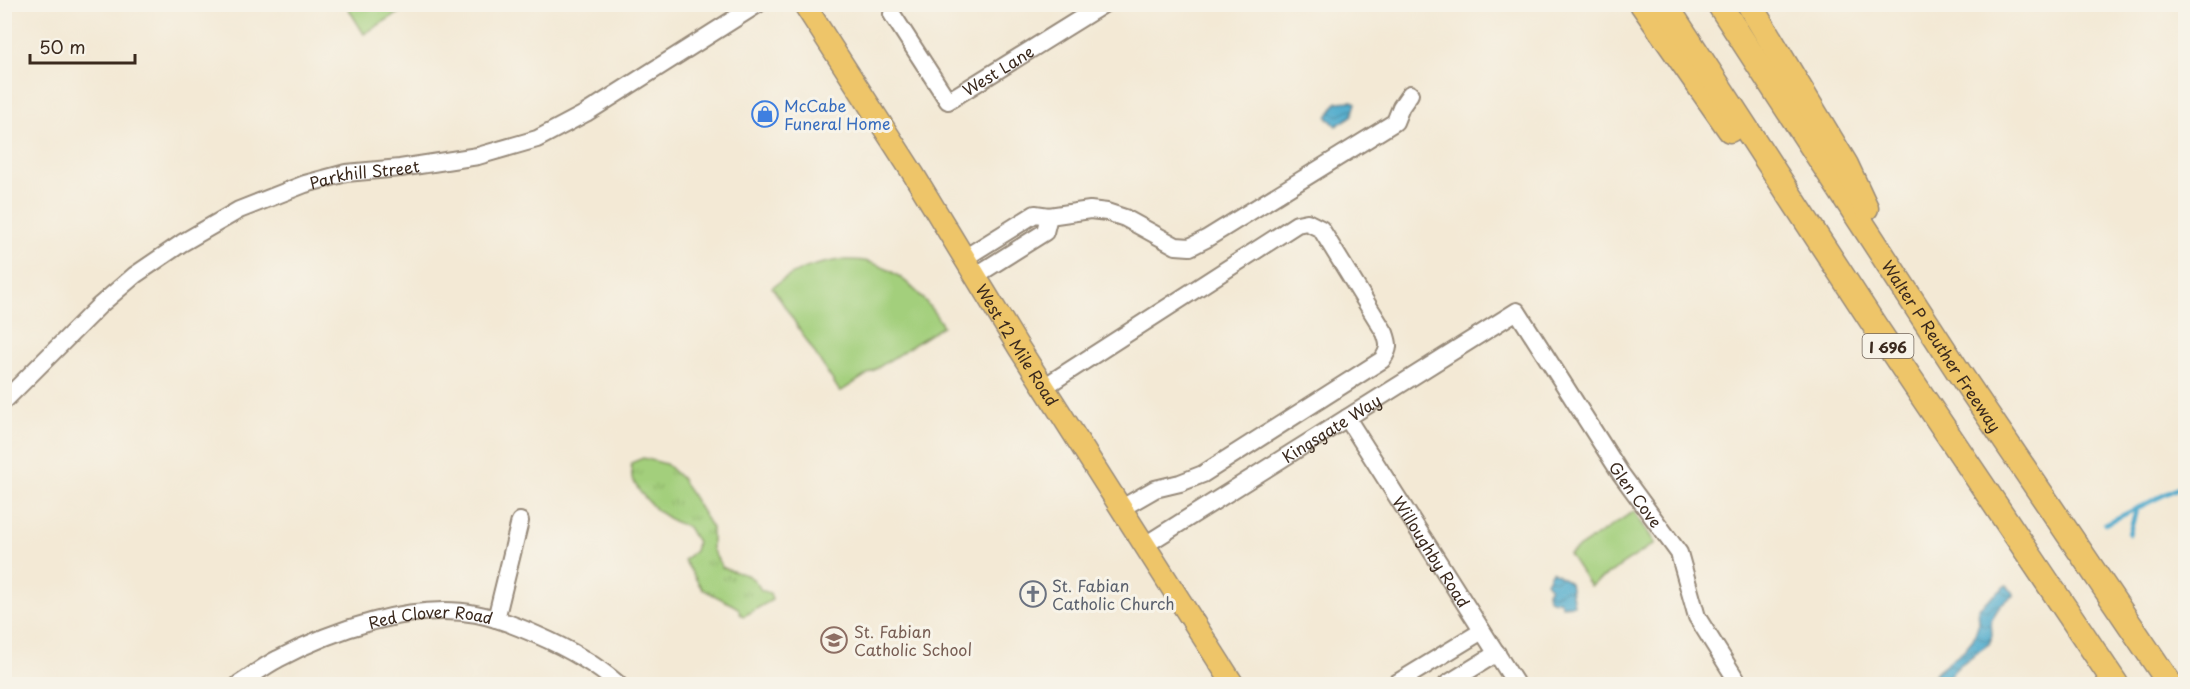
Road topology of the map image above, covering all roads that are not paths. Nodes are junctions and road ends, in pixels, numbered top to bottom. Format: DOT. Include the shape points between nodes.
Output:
graph roads {
  1 [pos="758,4"];
  2 [pos="804,4"];
  3 [pos="1104,4"];
  4 [pos="1642,4"];
  5 [pos="1665,4"];
  6 [pos="1719,4"];
  7 [pos="1749,4"];
  8 [pos="892,14"];
  9 [pos="1410,94"];
  10 [pos="969,267"];
  11 [pos="1900,284"];
  12 [pos="1517,311"];
  13 [pos="1875,326"];
  14 [pos="1044,387"];
  15 [pos="4,401"];
  16 [pos="1347,418"];
  17 [pos="1122,508"];
  18 [pos="520,521"];
  19 [pos="1146,545"];
  20 [pos="496,619"];
  21 [pos="1482,630"];
  22 [pos="1497,653"];
  23 [pos="239,684"];
  24 [pos="618,684"];
  25 [pos="1233,684"];
  26 [pos="1395,684"];
  27 [pos="1447,684"];
  28 [pos="1516,684"];
  29 [pos="1739,684"];
  30 [pos="2116,684"];
  31 [pos="2170,684"];
  1 -- 15 [label="street, Parkhill Street" via="586,113 537,139 467,158 346,173 304,184 239,210 135,275"];
  2 -- 10 [label="main road, West 12 Mile Road"];
  3 -- 8 [label="street, West Lane" via="948,101"];
  4 -- 13 [label="highway" via="1702,93"];
  5 -- 13 [label="highway, I 696"];
  6 -- 11 [label="highway, Walter P Reuther Freeway / I 696"];
  7 -- 11 [label="highway" via="1846,165"];
  9 -- 10 [label="street" via="1395,122 1190,247 1169,243 1107,212 1035,214"];
  10 -- 14 [label="main road, West 12 Mile Road"];
  11 -- 31 [label="highway, Walter P Reuther Freeway / I 696"];
  12 -- 16 [label="street, Kingsgate Way"];
  12 -- 29 [label="street, Glen Cove" via="1621,474 1679,553 1697,617"];
  13 -- 30 [label="highway, I 696"];
  14 -- 17 [label="main road, West 12 Mile Road"];
  14 -- 17 [label="street" via="1297,224 1307,222 1322,229 1384,333 1389,345 1383,360 1203,474 1155,489"];
  16 -- 19 [label="street, Kingsgate Way"];
  16 -- 21 [label="street, Willoughby Road"];
  17 -- 19 [label="main road, West 12 Mile Road"];
  18 -- 20 [label="street"];
  19 -- 25 [label="main road, West 12 Mile Road"];
  20 -- 23 [label="street, Red Clover Road" via="435,612 352,627 276,660"];
  20 -- 24 [label="street, Red Clover Road" via="570,649"];
  21 -- 22 [label="street, Willoughby Road"];
  21 -- 26 [label="street"];
  22 -- 27 [label="street"];
  22 -- 28 [label="street, Willoughby Road"];
}
